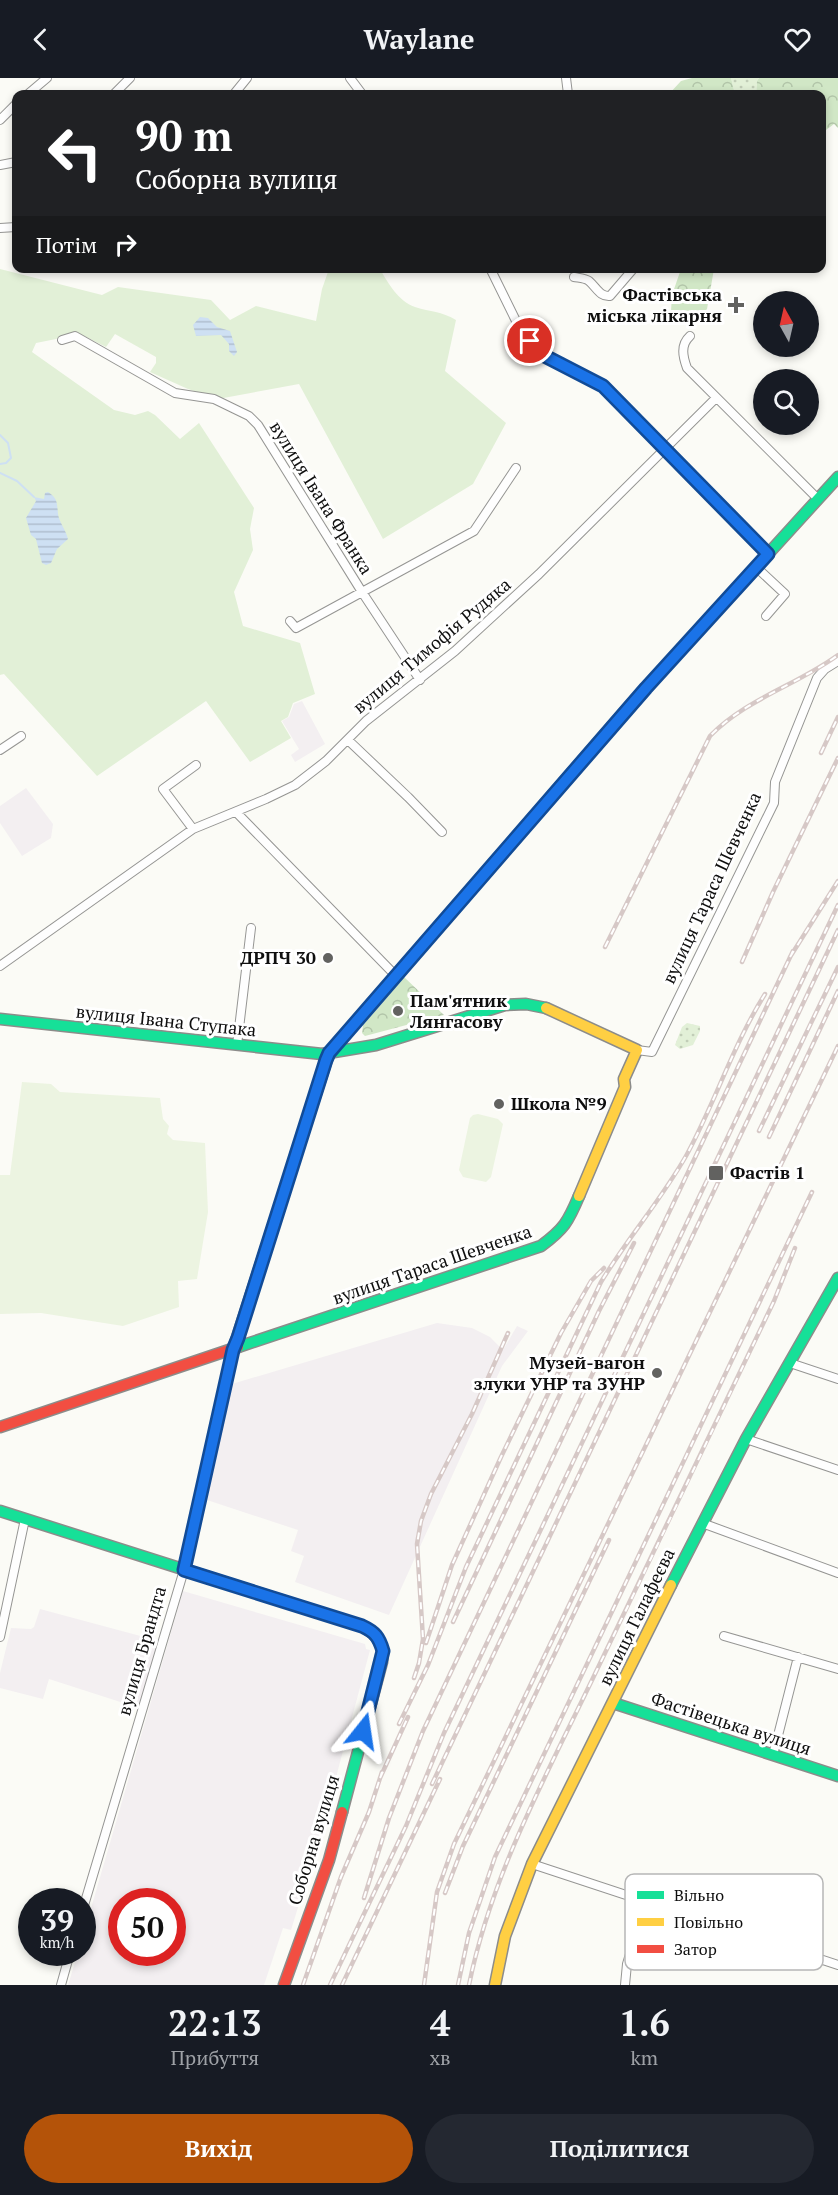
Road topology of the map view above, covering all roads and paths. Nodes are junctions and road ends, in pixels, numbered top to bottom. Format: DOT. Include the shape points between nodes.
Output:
graph roads {
  1 [pos="46,78"];
  2 [pos="130,78"];
  3 [pos="32,90"];
  4 [pos="118,90"];
  5 [pos="12,108"];
  6 [pos="0,120"];
  7 [pos="493,273"];
  8 [pos="630,273"];
  9 [pos="574,276"];
  10 [pos="690,336"];
  11 [pos="62,340"];
  12 [pos="716,398"];
  13 [pos="664,448"];
  14 [pos="516,468"];
  15 [pos="838,477"];
  16 [pos="818,499"];
  17 [pos="768,554"];
  18 [pos="756,567"];
  19 [pos="362,592"];
  20 [pos="766,616"];
  21 [pos="290,621"];
  22 [pos="838,661"];
  23 [pos="420,680"];
  24 [pos="21,736"];
  25 [pos="348,740"];
  26 [pos="0,750"];
  27 [pos="196,765"];
  28 [pos="236,812"];
  29 [pos="193,829"];
  30 [pos="442,832"];
  31 [pos="251,928"];
  32 [pos="0,966"];
  33 [pos="395,975"];
  34 [pos="0,1019"];
  35 [pos="237,1045"];
  36 [pos="637,1050"];
  37 [pos="329,1053"];
  38 [pos="838,1278"];
  39 [pos="233,1350"];
  40 [pos="790,1363"];
  41 [pos="838,1379"];
  42 [pos="0,1427"];
  43 [pos="746,1439"];
  44 [pos="838,1470"];
  45 [pos="0,1511"];
  46 [pos="25,1519"];
  47 [pos="702,1523"];
  48 [pos="184,1570"];
  49 [pos="838,1573"];
  50 [pos="724,1636"];
  51 [pos="0,1637"];
  52 [pos="798,1657"];
  53 [pos="838,1669"];
  54 [pos="613,1703"];
  55 [pos="773,1755"];
  56 [pos="838,1776"];
  57 [pos="532,1864"];
  58 [pos="89,1888"];
  59 [pos="625,1895"];
  60 [pos="823,1960"];
  61 [pos="838,1965"];
  62 [pos="66,1966"];
  63 [pos="626,1970"];
  64 [pos="61,1985"];
  65 [pos="284,1985"];
  66 [pos="495,1985"];
  67 [pos="625,1985"];
  1 -- 3 [label="street"];
  2 -- 4 [label="street"];
  5 -- 6 [label="street"];
  7 -- 13 [label="street" via="520,329 539,353 603,386"];
  8 -- 9 [label="street" via="607,297 587,279"];
  10 -- 12 [label="street" via="685,340 683,356 687,368"];
  11 -- 19 [label="street, вулиця Івана Франка" via="75,336 175,393 214,399 249,416"];
  12 -- 13 [label="street, вулиця Тимофія Рудяка"];
  12 -- 16 [label="street"];
  13 -- 17 [label="street"];
  13 -- 23 [label="street, вулиця Тимофія Рудяка" via="539,574"];
  14 -- 19 [label="street" via="474,531"];
  15 -- 16 [label="main road"];
  16 -- 17 [label="main road"];
  17 -- 18 [label="main road"];
  18 -- 20 [label="street" via="785,594"];
  18 -- 33 [label="main road"];
  19 -- 21 [label="street" via="296,628"];
  19 -- 23 [label="street, вулиця Івана Франка"];
  22 -- 36 [label="street, вулиця Тараса Шевченка" via="817,678 775,782 774,803 652,1052"];
  23 -- 25 [label="street, вулиця Тимофія Рудяка" via="366,721"];
  24 -- 26 [label="street"];
  25 -- 28 [label="street, вулиця Тимофія Рудяка" via="295,785"];
  25 -- 30 [label="street"];
  27 -- 29 [label="street" via="163,789"];
  28 -- 29 [label="street, вулиця Тимофія Рудяка"];
  28 -- 33 [label="street"];
  29 -- 32 [label="street, вулиця Тимофія Рудяка"];
  31 -- 35 [label="street"];
  33 -- 37 [label="main road"];
  34 -- 35 [label="main road, вулиця Івана Ступака"];
  35 -- 37 [label="main road, вулиця Івана Ступака"];
  36 -- 37 [label="main road, вулиця Івана Ступака" via="552,1009 526,1004 505,1005 376,1045"];
  36 -- 39 [label="main road, вулиця Тараса Шевченка" via="568,1222 541,1246"];
  37 -- 39 [label="main road, вулиця Брандта"];
  38 -- 40 [label="main road, вулиця Галафеєва"];
  39 -- 42 [label="main road, вулиця Тараса Шевченка"];
  39 -- 48 [label="street, вулиця Брандта"];
  40 -- 41 [label="street"];
  40 -- 43 [label="main road, вулиця Галафеєва"];
  43 -- 44 [label="street"];
  43 -- 47 [label="main road, вулиця Галафеєва"];
  45 -- 46 [label="main road, Соборна вулиця"];
  46 -- 48 [label="main road, Соборна вулиця"];
  46 -- 51 [label="street"];
  47 -- 49 [label="street"];
  47 -- 54 [label="main road, вулиця Галафеєва"];
  48 -- 58 [label="street, вулиця Брандта"];
  48 -- 65 [label="main road, Соборна вулиця" via="362,1626 375,1632 383,1651 329,1860"];
  50 -- 52 [label="street"];
  52 -- 53 [label="street"];
  52 -- 55 [label="street"];
  54 -- 55 [label="main road, Фастівецька вулиця"];
  54 -- 57 [label="main road, вулиця Галафеєва"];
  55 -- 56 [label="main road, Фастівецька вулиця"];
  57 -- 59 [label="street"];
  57 -- 66 [label="main road, вулиця Галафеєва" via="505,1936"];
  60 -- 61 [label="street"];
  62 -- 64 [label="street"];
  63 -- 67 [label="street"];
}
